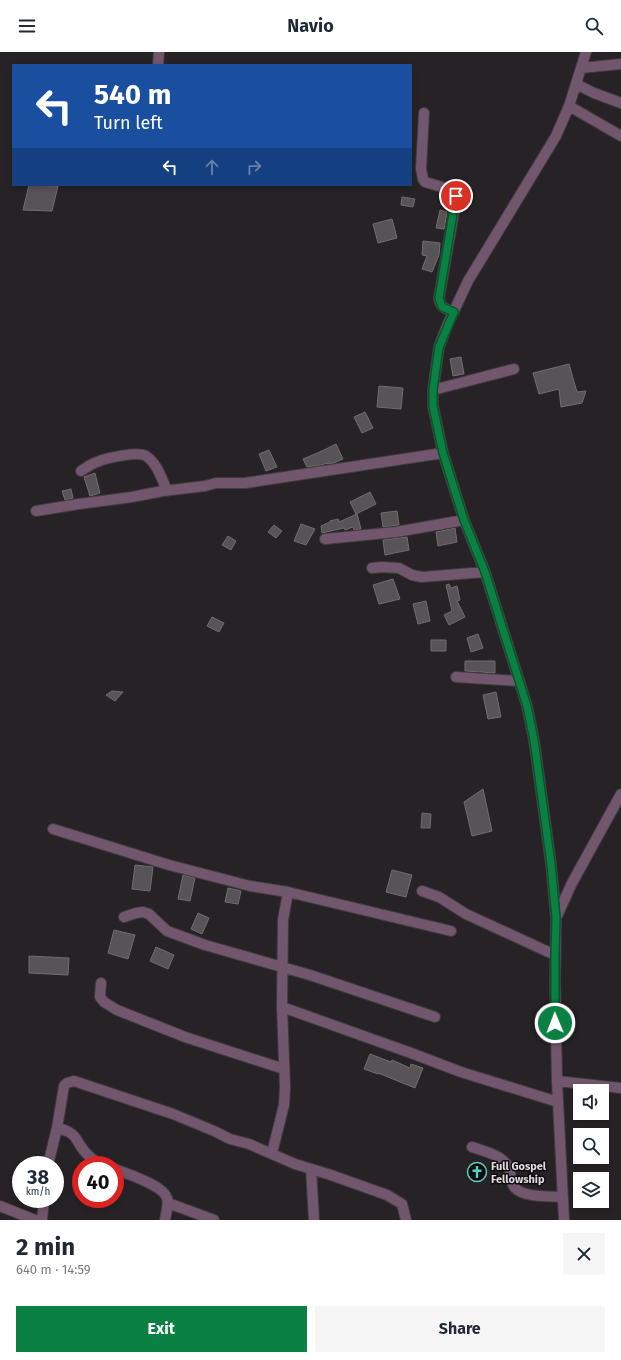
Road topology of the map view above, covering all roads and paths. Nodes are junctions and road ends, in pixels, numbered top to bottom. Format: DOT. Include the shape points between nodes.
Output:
graph roads {
  1 [pos="159,52"];
  2 [pos="586,52"];
  3 [pos="158,64"];
  4 [pos="621,64"];
  5 [pos="581,68"];
  6 [pos="576,84"];
  7 [pos="621,103"];
  8 [pos="569,106"];
  9 [pos="424,113"];
  10 [pos="621,136"];
  11 [pos="454,312"];
  12 [pos="514,369"];
  13 [pos="433,390"];
  14 [pos="443,453"];
  15 [pos="81,472"];
  16 [pos="167,491"];
  17 [pos="36,511"];
  18 [pos="464,520"];
  19 [pos="325,539"];
  20 [pos="372,568"];
  21 [pos="485,572"];
  22 [pos="456,677"];
  23 [pos="519,681"];
  24 [pos="621,794"];
  25 [pos="53,829"];
  26 [pos="422,891"];
  27 [pos="288,892"];
  28 [pos="124,917"];
  29 [pos="556,918"];
  30 [pos="451,931"];
  31 [pos="555,955"];
  32 [pos="282,967"];
  33 [pos="101,983"];
  34 [pos="282,1007"];
  35 [pos="435,1017"];
  36 [pos="284,1069"];
  37 [pos="557,1081"];
  38 [pos="621,1088"];
  39 [pos="558,1102"];
  40 [pos="57,1128"];
  41 [pos="472,1147"];
  42 [pos="272,1153"];
  43 [pos="50,1156"];
  44 [pos="88,1156"];
  45 [pos="311,1169"];
  46 [pos="124,1173"];
  47 [pos="563,1197"];
  48 [pos="168,1203"];
  49 [pos="0,1206"];
  50 [pos="43,1208"];
  51 [pos="35,1220"];
  52 [pos="42,1220"];
  53 [pos="165,1220"];
  54 [pos="214,1220"];
  55 [pos="314,1220"];
  56 [pos="406,1220"];
  57 [pos="564,1220"];
  1 -- 3 [label="street"];
  2 -- 5 [label="street"];
  4 -- 5 [label="street"];
  5 -- 6 [label="street"];
  6 -- 7 [label="street"];
  6 -- 8 [label="street"];
  8 -- 10 [label="street"];
  8 -- 11 [label="street" via="556,136 468,281"];
  9 -- 11 [label="street" via="421,169 423,179 425,182 452,190 456,196 439,298 442,307"];
  11 -- 13 [label="street" via="439,347"];
  12 -- 13 [label="street"];
  13 -- 14 [label="street" via="433,406"];
  14 -- 16 [label="street" via="245,483 216,483"];
  14 -- 18 [label="street"];
  15 -- 16 [label="street" via="96,462 110,458 145,455 158,471"];
  16 -- 17 [label="street"];
  18 -- 19 [label="street" via="396,532"];
  18 -- 21 [label="street"];
  20 -- 21 [label="street" via="399,568 422,577"];
  21 -- 23 [label="street"];
  22 -- 23 [label="street"];
  23 -- 29 [label="street" via="534,740"];
  24 -- 29 [label="street" via="572,883"];
  25 -- 27 [label="street" via="169,865 250,886"];
  26 -- 31 [label="street"];
  27 -- 30 [label="street"];
  27 -- 32 [label="street" via="283,920"];
  28 -- 32 [label="street" via="144,912 167,931 205,945"];
  29 -- 31 [label="street"];
  31 -- 37 [label="street"];
  32 -- 34 [label="street"];
  32 -- 35 [label="street"];
  33 -- 36 [label="street" via="100,997 117,1010 185,1037"];
  34 -- 36 [label="street"];
  34 -- 39 [label="street" via="461,1072"];
  36 -- 42 [label="street" via="284,1105"];
  37 -- 38 [label="street"];
  37 -- 39 [label="street"];
  39 -- 47 [label="street"];
  40 -- 42 [label="street" via="64,1086 67,1082 74,1081 173,1114 230,1139"];
  40 -- 43 [label="street"];
  40 -- 44 [label="street" via="72,1132"];
  41 -- 47 [label="street" via="496,1155 506,1162 514,1188 520,1192"];
  42 -- 45 [label="street"];
  45 -- 55 [label="street"];
  45 -- 56 [label="street" via="397,1200 402,1204"];
  46 -- 48 [label="street" via="164,1192"];
  47 -- 57 [label="street"];
  48 -- 53 [label="street"];
  48 -- 54 [label="street"];
  49 -- 51 [label="street"];
  50 -- 52 [label="street"];
}
